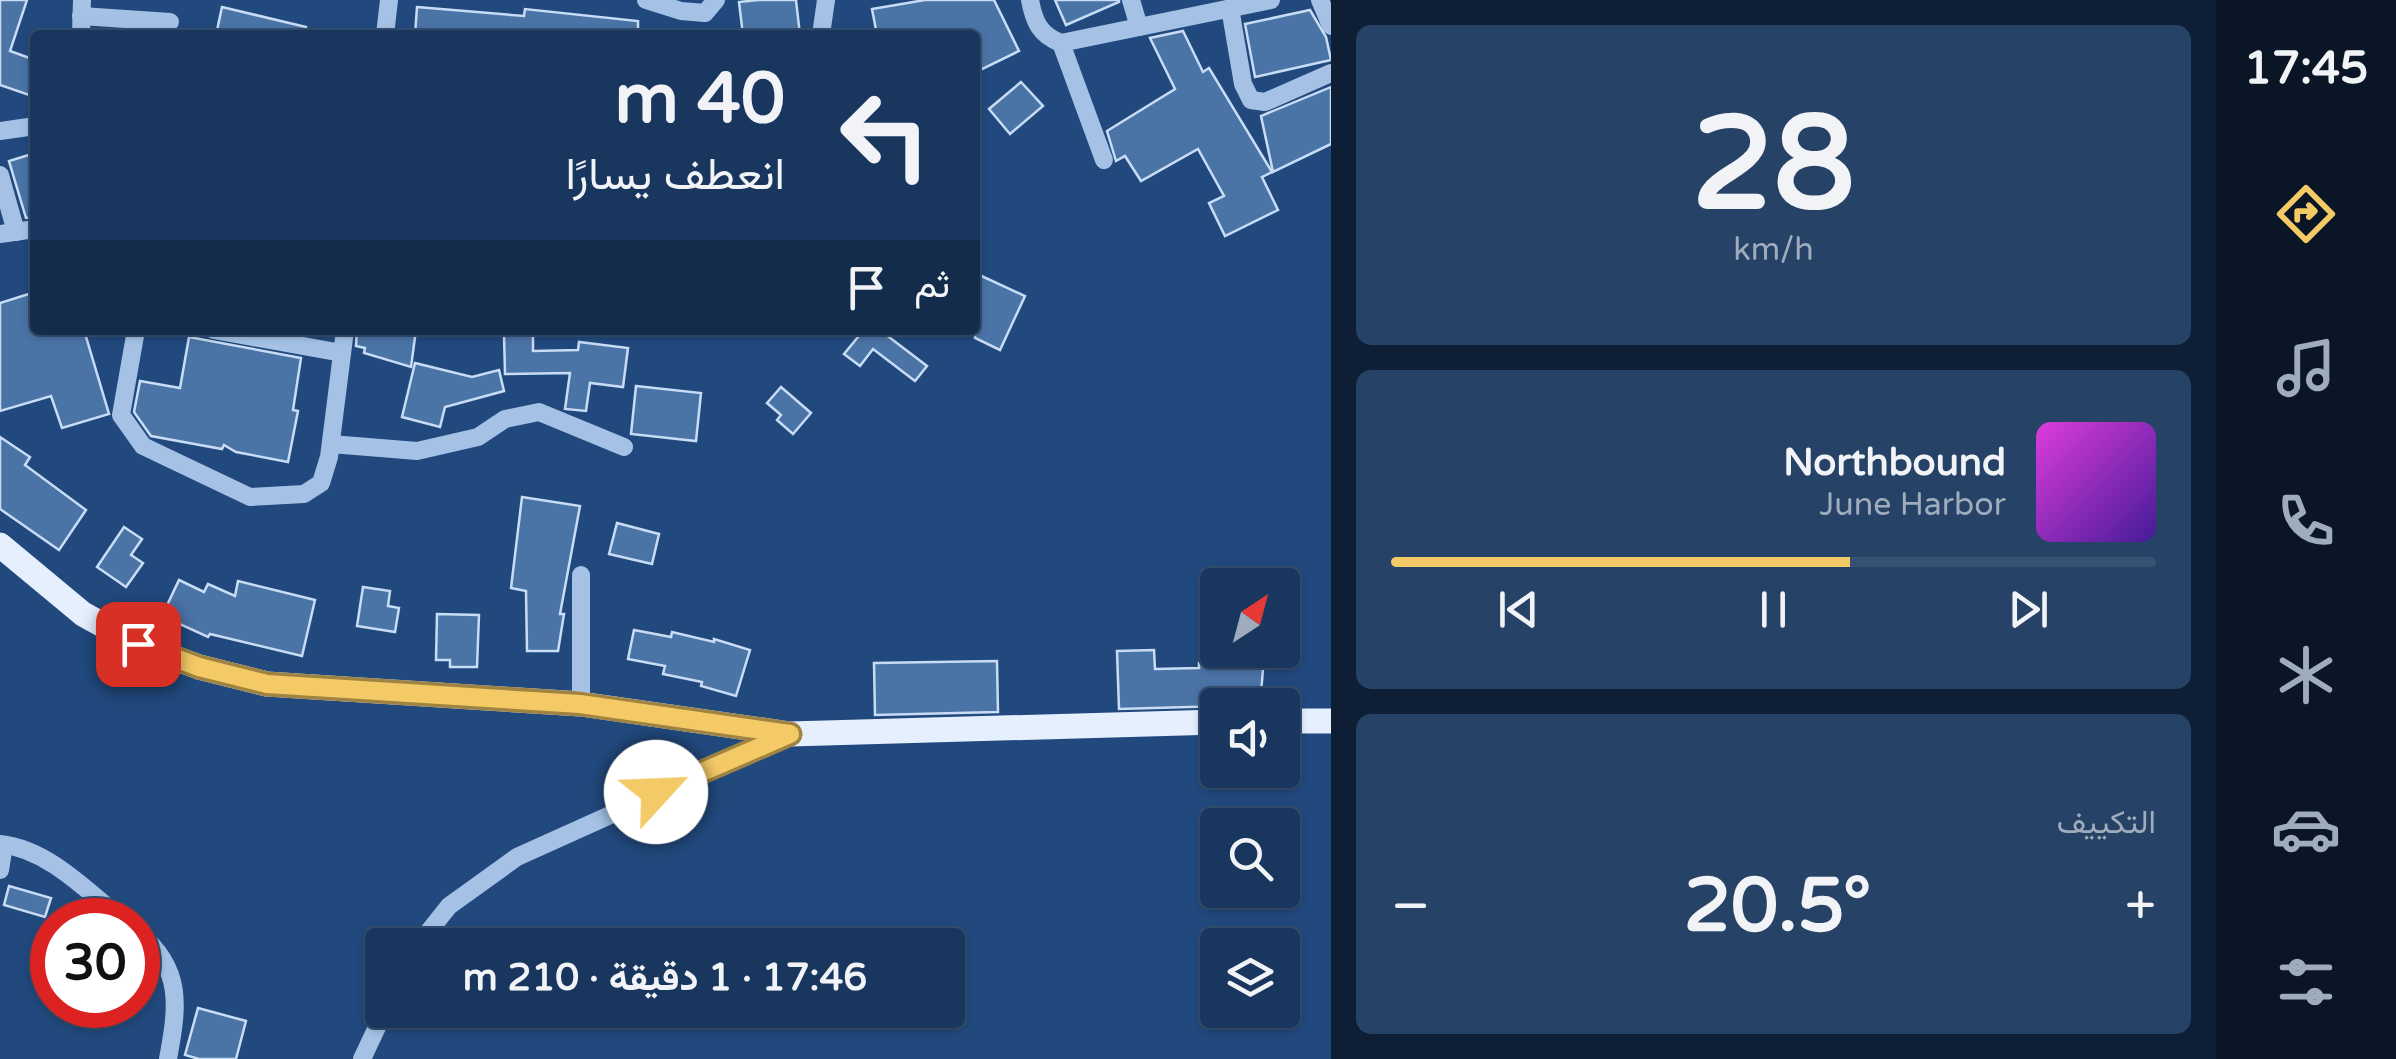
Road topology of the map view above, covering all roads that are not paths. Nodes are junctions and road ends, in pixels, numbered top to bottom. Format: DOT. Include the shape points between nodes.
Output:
graph roads {
  1 [pos="388,0"];
  2 [pos="646,0"];
  3 [pos="716,0"];
  4 [pos="826,0"];
  5 [pos="1030,0"];
  6 [pos="1131,0"];
  7 [pos="1270,0"];
  8 [pos="1320,0"];
  9 [pos="1230,8"];
  10 [pos="81,17"];
  11 [pos="170,22"];
  12 [pos="1331,26"];
  13 [pos="1139,27"];
  14 [pos="385,30"];
  15 [pos="822,30"];
  16 [pos="1061,42"];
  17 [pos="1331,73"];
  18 [pos="30,127"];
  19 [pos="0,131"];
  20 [pos="1104,160"];
  21 [pos="0,176"];
  22 [pos="17,232"];
  23 [pos="135,335"];
  24 [pos="243,335"];
  25 [pos="344,335"];
  26 [pos="342,352"];
  27 [pos="331,444"];
  28 [pos="624,446"];
  29 [pos="0,546"];
  30 [pos="581,575"];
  31 [pos="580,704"];
  32 [pos="1300,721"];
  33 [pos="1331,721"];
  34 [pos="1200,723"];
  35 [pos="790,734"];
  36 [pos="2,844"];
  37 [pos="0,870"];
  38 [pos="95,898"];
  39 [pos="432,928"];
  40 [pos="160,951"];
  41 [pos="377,1028"];
  42 [pos="168,1059"];
  43 [pos="362,1059"];
  1 -- 14 [label="street"];
  2 -- 3 [label="street" via="706,13"];
  4 -- 15 [label="street"];
  5 -- 16 [label="street" via="1044,36"];
  6 -- 13 [label="street"];
  7 -- 9 [label="street"];
  8 -- 12 [label="street"];
  9 -- 13 [label="street"];
  9 -- 17 [label="street" via="1251,100 1264,102"];
  10 -- 11 [label="street"];
  13 -- 16 [label="street"];
  16 -- 20 [label="street"];
  18 -- 19 [label="street"];
  21 -- 22 [label="street"];
  23 -- 27 [label="street" via="121,415 143,446 250,497 304,494 320,483"];
  24 -- 26 [label="street"];
  25 -- 26 [label="street"];
  26 -- 27 [label="street"];
  27 -- 28 [label="street" via="417,451 478,437 505,418 539,412"];
  29 -- 31 [label="main road" via="82,614 199,667 267,684"];
  30 -- 31 [label="street"];
  31 -- 35 [label="main road"];
  32 -- 33 [label="main road"];
  34 -- 35 [label="main road"];
  35 -- 39 [label="street" via="517,857 449,906"];
  36 -- 37 [label="street"];
  36 -- 38 [label="street" via="22,846"];
  40 -- 42 [label="street" via="172,974 176,1017"];
  41 -- 43 [label="street"];
}
